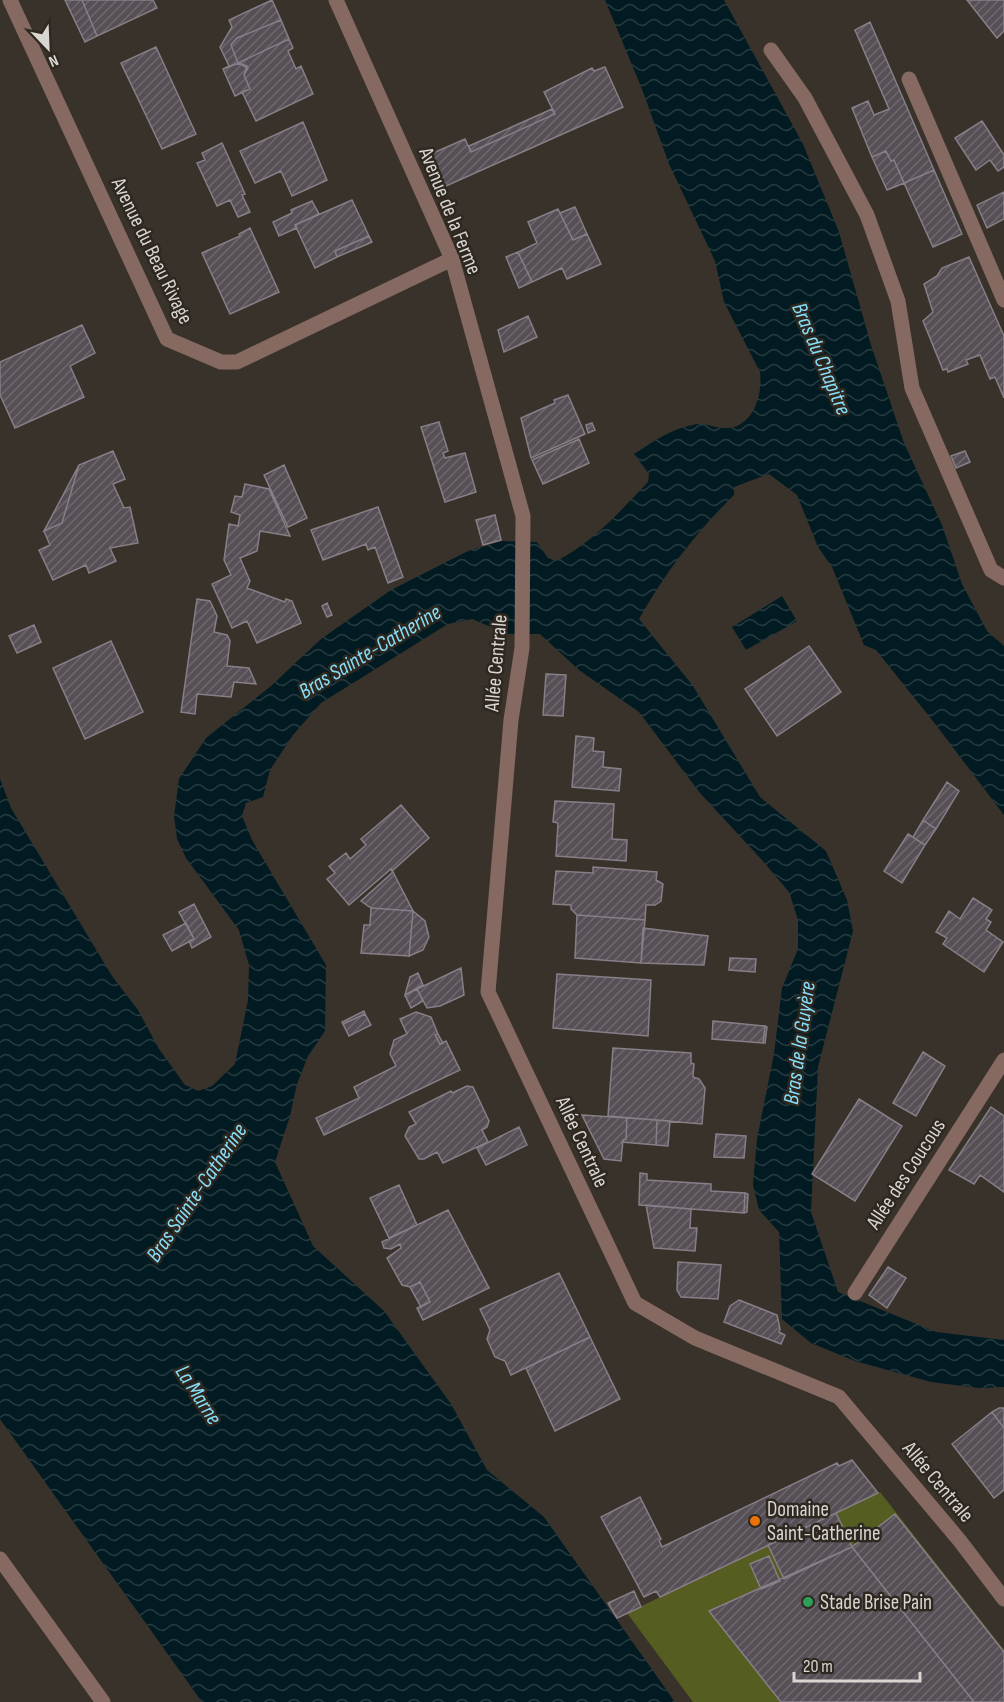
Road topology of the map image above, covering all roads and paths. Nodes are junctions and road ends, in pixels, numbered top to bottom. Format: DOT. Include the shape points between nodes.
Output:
graph roads {
  1 [pos="10,0"];
  2 [pos="336,0"];
  3 [pos="771,50"];
  4 [pos="909,79"];
  5 [pos="452,259"];
  6 [pos="1004,300"];
  7 [pos="523,516"];
  8 [pos="1004,578"];
  9 [pos="1004,1060"];
  10 [pos="998,1081"];
  11 [pos="855,1293"];
  12 [pos="0,1559"];
  13 [pos="1004,1599"];
  14 [pos="103,1702"];
  1 -- 5 [label="street, Avenue du Beau Rivage" via="167,339 220,362 237,362"];
  2 -- 5 [label="street, Avenue de la Ferme"];
  3 -- 8 [label="street" via="805,98 867,215 898,301 912,388 991,570"];
  4 -- 6 [label="street"];
  5 -- 7 [label="street, Avenue de la Ferme"];
  7 -- 13 [label="street, Allée Centrale" via="522,648 511,720 488,992 635,1303 695,1338 839,1396"];
  9 -- 10 [label="street, Allée des Coucous"];
  10 -- 11 [label="street, Allée des Coucous"];
  12 -- 14 [label="street"];
}
